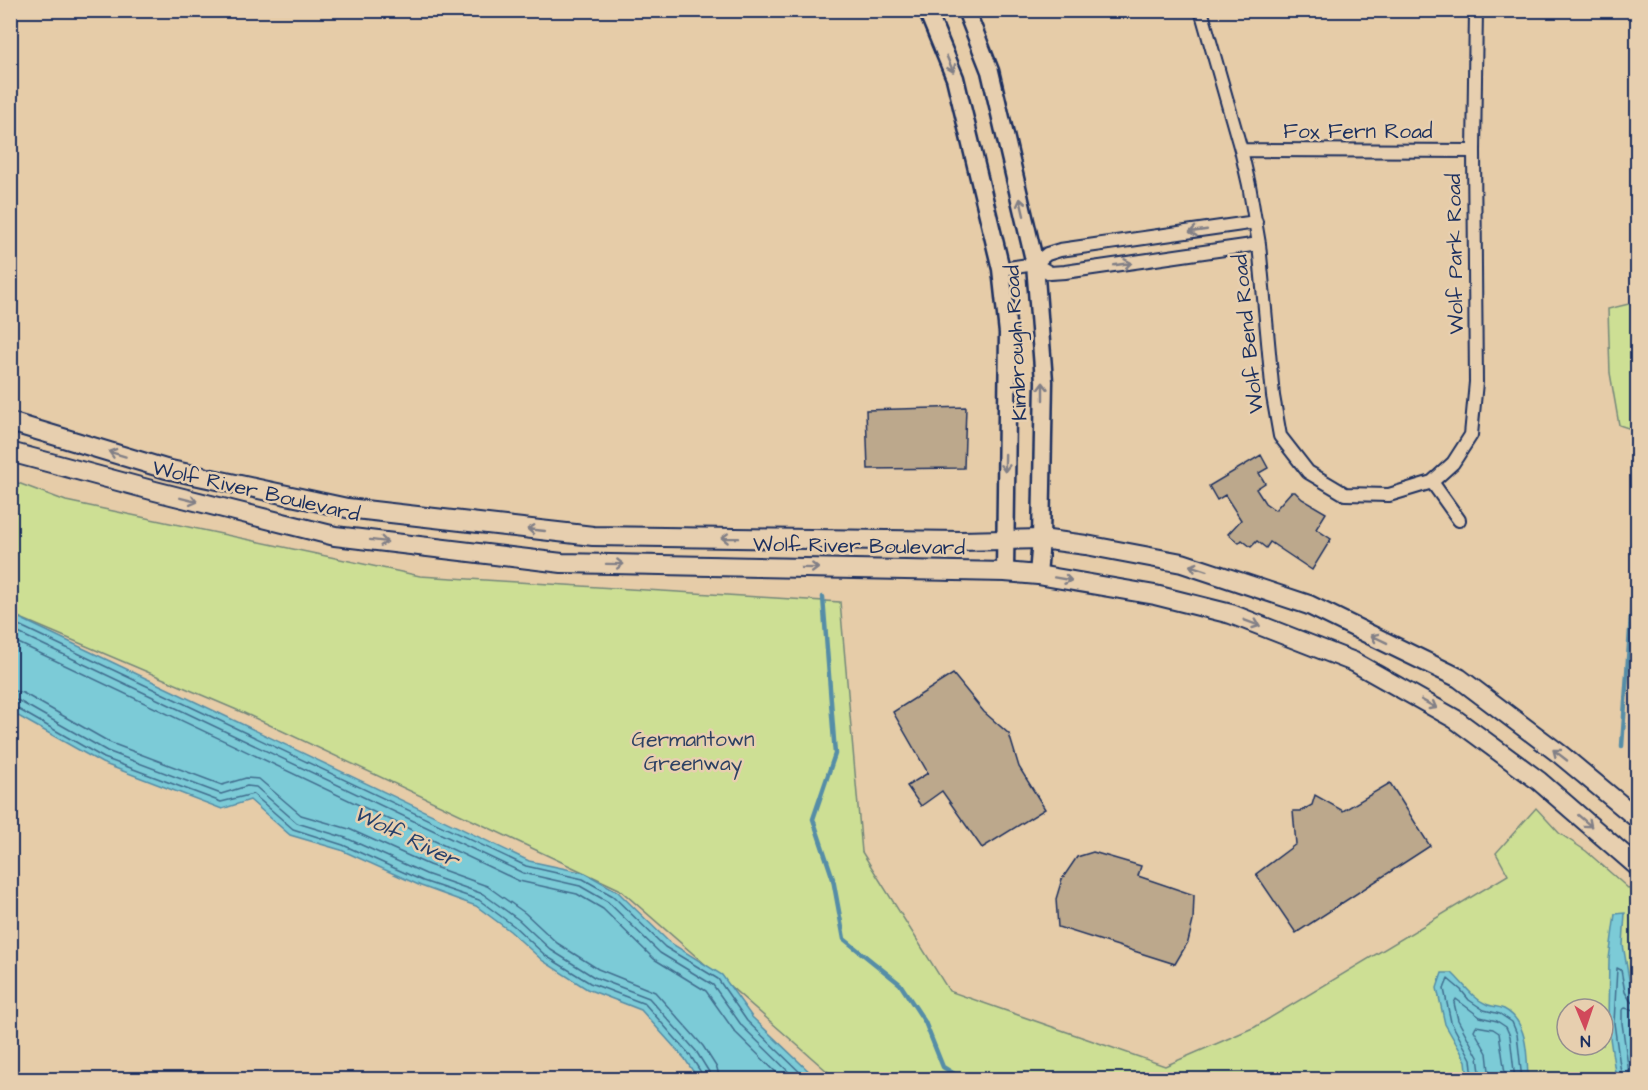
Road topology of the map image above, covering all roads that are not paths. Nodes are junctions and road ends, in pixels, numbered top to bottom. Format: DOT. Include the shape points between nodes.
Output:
graph roads {
  1 [pos="927,10"];
  2 [pos="966,10"];
  3 [pos="1201,10"];
  4 [pos="1476,10"];
  5 [pos="1241,150"];
  6 [pos="1474,151"];
  7 [pos="1256,222"];
  8 [pos="1258,244"];
  9 [pos="1035,264"];
  10 [pos="1001,269"];
  11 [pos="10,422"];
  12 [pos="10,452"];
  13 [pos="1432,482"];
  14 [pos="1459,520"];
  15 [pos="1005,539"];
  16 [pos="1041,539"];
  17 [pos="1005,572"];
  18 [pos="1038,575"];
  19 [pos="1638,819"];
  20 [pos="1638,867"];
  1 -- 10 [label="street, Kimbrough Road, one-way" via="955,78"];
  9 -- 2 [label="street, Kimbrough Road, one-way" via="990,71"];
  3 -- 5 [label="street, Wolf Bend Road"];
  4 -- 6 [label="street, Wolf Park Road"];
  5 -- 6 [label="street, Fox Fern Road"];
  5 -- 7 [label="street, Wolf Bend Road"];
  6 -- 13 [label="street, Wolf Park Road" via="1476,382 1471,435 1453,463"];
  7 -- 8 [label="street, Wolf Bend Road"];
  7 -- 9 [label="street, one-way" via="1060,250"];
  9 -- 8 [label="street, one-way" via="1050,273 1065,272"];
  8 -- 13 [label="street, Wolf Bend Road" via="1280,436 1308,472 1345,494 1389,495"];
  9 -- 10 [label="street"];
  16 -- 9 [label="street, Kimbrough Road, one-way" via="1044,381"];
  10 -- 15 [label="street, Kimbrough Road, one-way" via="1008,333"];
  15 -- 11 [label="main road, Wolf River Boulevard, one-way" via="593,536 347,508 166,469"];
  12 -- 17 [label="main road, Wolf River Boulevard, one-way" via="335,536 562,563"];
  13 -- 14 [label="street"];
  15 -- 16 [label="main road, Wolf River Boulevard"];
  15 -- 17 [label="street, Kimbrough Road"];
  16 -- 18 [label="street, Kimbrough Road"];
  19 -- 16 [label="main road, Wolf River Boulevard, one-way" via="1459,678 1310,605 1182,563"];
  17 -- 18 [label="main road, Wolf River Boulevard"];
  18 -- 20 [label="main road, Wolf River Boulevard, one-way" via="1155,595 1231,614 1354,662 1455,719 1539,781"];
}
